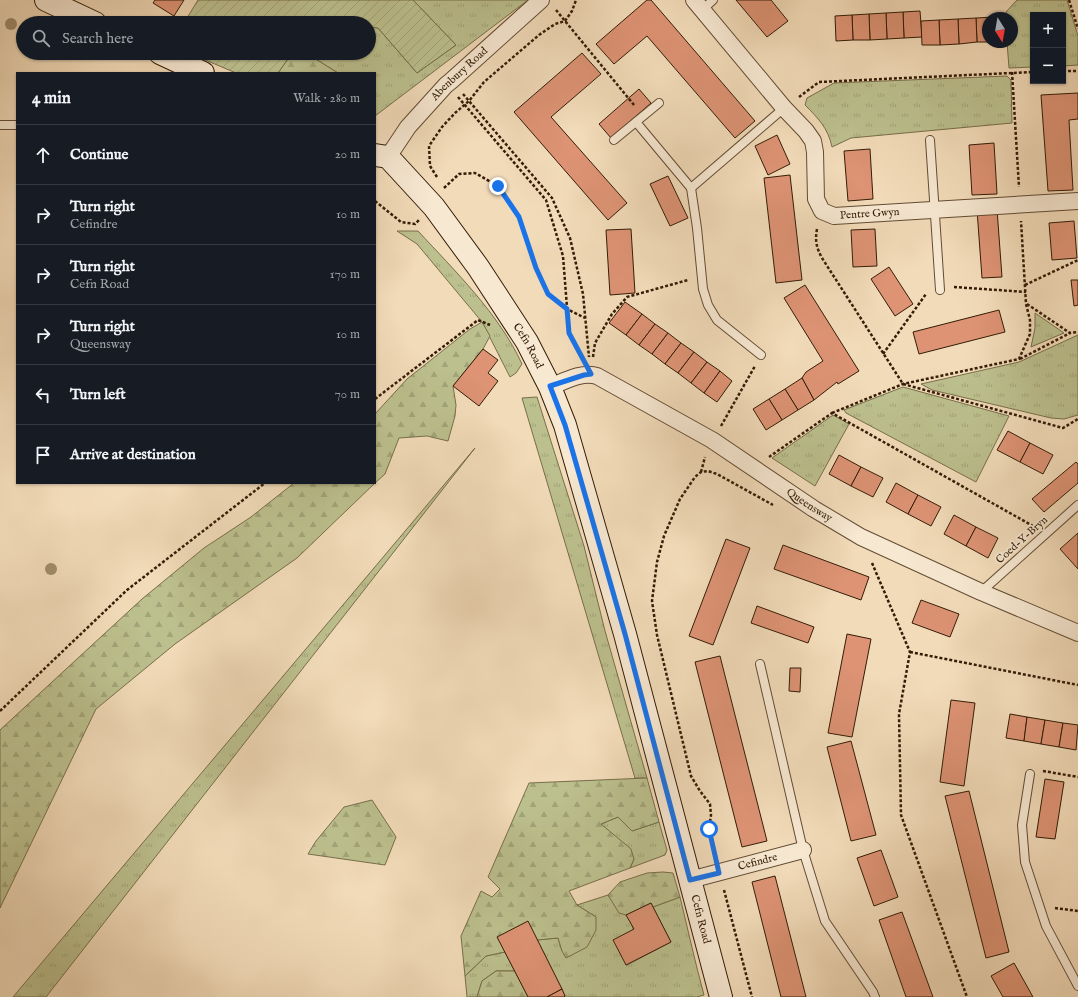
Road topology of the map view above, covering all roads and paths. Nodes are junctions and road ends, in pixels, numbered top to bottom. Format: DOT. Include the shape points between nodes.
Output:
graph roads {
  1 [pos="46,0"];
  2 [pos="576,0"];
  3 [pos="1069,0"];
  4 [pos="546,3"];
  5 [pos="703,3"];
  6 [pos="80,16"];
  7 [pos="565,21"];
  8 [pos="1078,29"];
  9 [pos="175,60"];
  10 [pos="1066,71"];
  11 [pos="1078,71"];
  12 [pos="201,72"];
  13 [pos="1012,72"];
  14 [pos="1030,72"];
  15 [pos="448,83"];
  16 [pos="469,101"];
  17 [pos="659,103"];
  18 [pos="465,104"];
  19 [pos="784,108"];
  20 [pos="644,116"];
  21 [pos="636,122"];
  22 [pos="0,125"];
  23 [pos="16,125"];
  24 [pos="614,140"];
  25 [pos="930,140"];
  26 [pos="382,156"];
  27 [pos="691,188"];
  28 [pos="439,197"];
  29 [pos="1078,201"];
  30 [pos="376,202"];
  31 [pos="1020,203"];
  32 [pos="935,209"];
  33 [pos="822,211"];
  34 [pos="1078,260"];
  35 [pos="702,276"];
  36 [pos="1025,285"];
  37 [pos="940,288"];
  38 [pos="1026,292"];
  39 [pos="1026,304"];
  40 [pos="567,309"];
  41 [pos="585,318"];
  42 [pos="495,328"];
  43 [pos="1078,332"];
  44 [pos="1070,333"];
  45 [pos="883,354"];
  46 [pos="761,355"];
  47 [pos="1019,359"];
  48 [pos="591,374"];
  49 [pos="903,384"];
  50 [pos="550,386"];
  51 [pos="376,398"];
  52 [pos="832,413"];
  53 [pos="1078,419"];
  54 [pos="712,440"];
  55 [pos="753,469"];
  56 [pos="264,484"];
  57 [pos="1078,505"];
  58 [pos="779,508"];
  59 [pos="1046,533"];
  60 [pos="861,537"];
  61 [pos="981,592"];
  62 [pos="1078,633"];
  63 [pos="910,652"];
  64 [pos="760,664"];
  65 [pos="1078,685"];
  66 [pos="0,711"];
  67 [pos="1030,774"];
  68 [pos="1078,777"];
  69 [pos="803,850"];
  70 [pos="719,873"];
  71 [pos="690,880"];
  72 [pos="1040,905"];
  73 [pos="1078,911"];
  74 [pos="1078,986"];
  75 [pos="721,997"];
  76 [pos="752,997"];
  77 [pos="875,997"];
  78 [pos="967,997"];
  1 -- 6 [label="street"];
  2 -- 7 [label="path"];
  3 -- 8 [label="path"];
  4 -- 7 [label="path"];
  4 -- 15 [label="street, Abenbury Road"];
  5 -- 19 [label="street"];
  7 -- 16 [label="path" via="555,24 539,35 484,82"];
  7 -- 20 [label="path"];
  9 -- 12 [label="street"];
  10 -- 11 [label="path"];
  13 -- 14 [label="path"];
  13 -- 19 [label="path" via="819,82"];
  13 -- 31 [label="path"];
  15 -- 16 [label="path"];
  15 -- 18 [label="path"];
  15 -- 26 [label="street, Abenbury Road"];
  16 -- 18 [label="path"];
  16 -- 41 [label="path" via="552,198 570,238 583,294"];
  17 -- 20 [label="lane"];
  18 -- 28 [label="path" via="442,127 430,146 430,166"];
  18 -- 40 [label="path" via="546,200 563,256"];
  19 -- 27 [label="lane"];
  19 -- 33 [label="street" via="812,141 815,152 816,199"];
  20 -- 21 [label="lane"];
  21 -- 24 [label="lane"];
  21 -- 27 [label="lane"];
  22 -- 23 [label="lane"];
  25 -- 32 [label="lane"];
  26 -- 28 [label="street, Cefn Road"];
  27 -- 35 [label="lane"];
  28 -- 30 [label="path" via="415,224 401,222"];
  28 -- 40 [label="path" via="459,174 475,173 498,186 519,217 536,268 548,294"];
  28 -- 50 [label="street, Cefn Road" via="478,267 527,342"];
  29 -- 31 [label="street, Pentre Gwyn"];
  31 -- 32 [label="street, Pentre Gwyn"];
  31 -- 36 [label="path"];
  32 -- 33 [label="street, Pentre Gwyn" via="834,216"];
  32 -- 37 [label="lane"];
  33 -- 45 [label="path" via="817,230 817,249"];
  34 -- 36 [label="path"];
  35 -- 46 [label="lane" via="708,305 717,320"];
  35 -- 48 [label="path" via="627,298 612,314 595,343"];
  36 -- 38 [label="path"];
  37 -- 38 [label="path"];
  37 -- 45 [label="path" via="926,294"];
  38 -- 39 [label="path"];
  39 -- 44 [label="path"];
  39 -- 47 [label="path" via="1030,334"];
  40 -- 41 [label="path"];
  40 -- 48 [label="path" via="569,333"];
  41 -- 48 [label="path"];
  42 -- 51 [label="path" via="478,320"];
  43 -- 44 [label="path"];
  44 -- 47 [label="path"];
  45 -- 49 [label="path"];
  46 -- 54 [label="path"];
  47 -- 49 [label="path"];
  48 -- 50 [label="street"];
  48 -- 54 [label="street, Queensway"];
  49 -- 52 [label="path"];
  49 -- 53 [label="path" via="1063,428"];
  50 -- 71 [label="street, Cefn Road" via="565,425 625,634"];
  52 -- 55 [label="path"];
  52 -- 59 [label="path"];
  54 -- 55 [label="street, Queensway"];
  55 -- 60 [label="street, Queensway"];
  56 -- 66 [label="path" via="127,590"];
  57 -- 59 [label="lane, Coed-Y-Bryn"];
  58 -- 70 [label="path" via="717,474 701,472 680,499 664,536 657,562 652,601 657,635 691,776 710,804 709,829"];
  59 -- 61 [label="lane, Coed-Y-Bryn"];
  60 -- 61 [label="street, Queensway"];
  60 -- 63 [label="path"];
  61 -- 62 [label="street, Queensway"];
  63 -- 65 [label="path"];
  63 -- 78 [label="path" via="899,714 901,815"];
  64 -- 69 [label="lane"];
  67 -- 68 [label="path" via="1031,770"];
  67 -- 72 [label="lane" via="1022,825 1022,844 1025,862"];
  69 -- 70 [label="street, Cefindre"];
  69 -- 77 [label="lane" via="825,921"];
  70 -- 71 [label="street, Cefindre"];
  70 -- 76 [label="path"];
  71 -- 75 [label="street, Cefn Road"];
  72 -- 73 [label="path"];
  72 -- 74 [label="lane" via="1046,926"];
}
